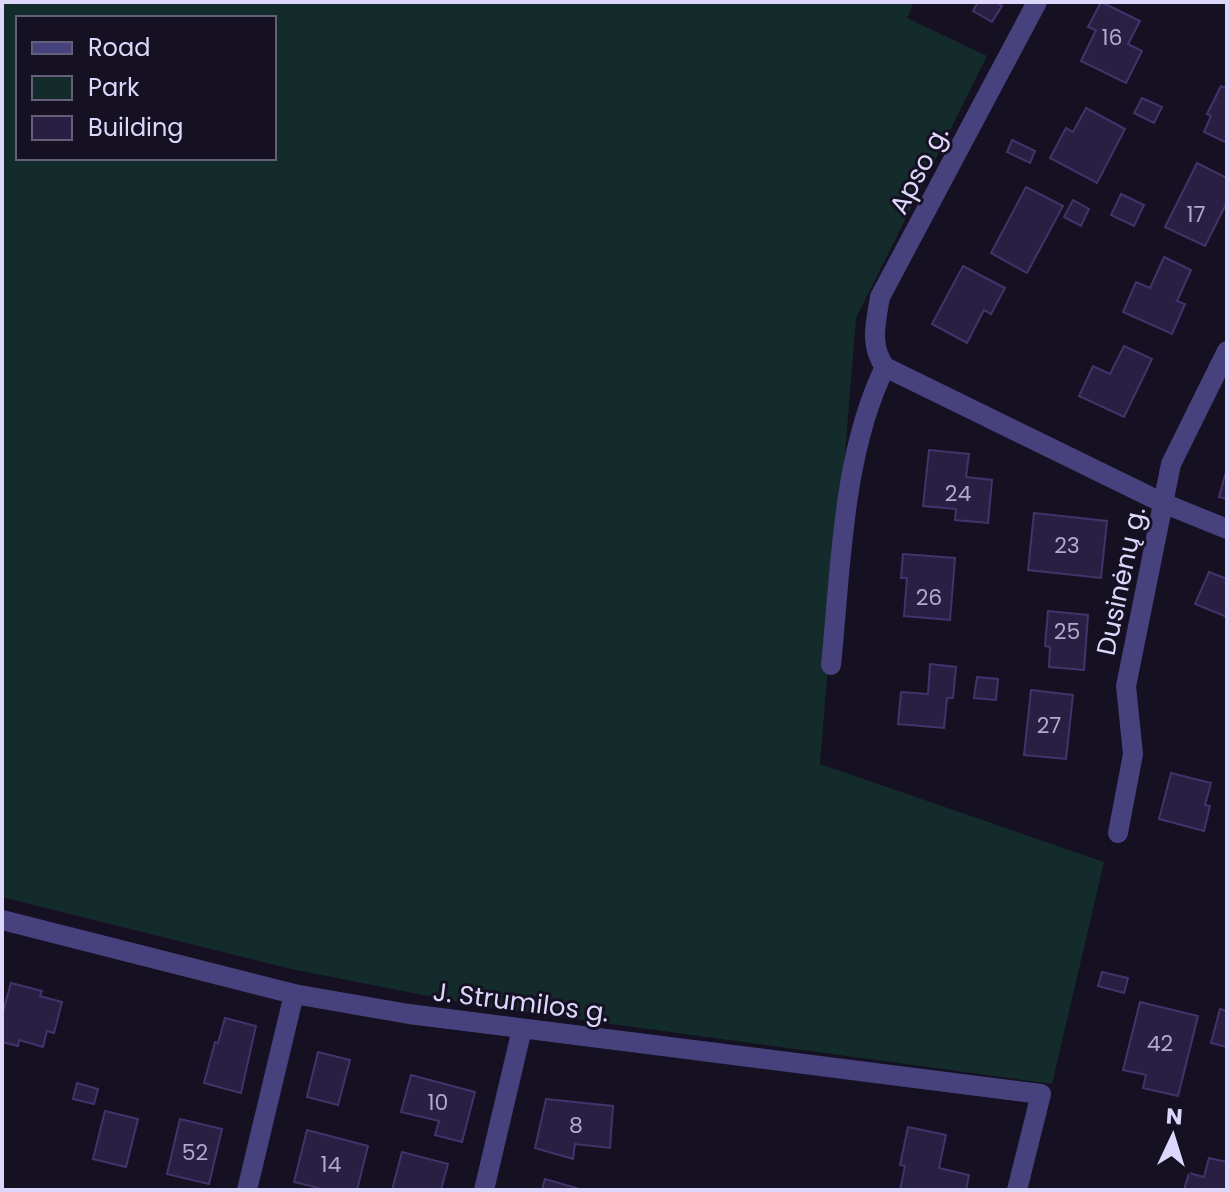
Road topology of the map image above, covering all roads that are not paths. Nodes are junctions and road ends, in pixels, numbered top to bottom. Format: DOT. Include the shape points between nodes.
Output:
graph roads {
  1 [pos="1037,2"];
  2 [pos="1227,351"];
  3 [pos="885,367"];
  4 [pos="1163,503"];
  5 [pos="1227,529"];
  6 [pos="831,665"];
  7 [pos="1118,833"];
  8 [pos="2,920"];
  9 [pos="294,994"];
  10 [pos="522,1029"];
  11 [pos="247,1190"];
  12 [pos="484,1190"];
  13 [pos="1017,1190"];
  1 -- 3 [label="street, Apso g." via="880,297 874,338"];
  2 -- 4 [label="street, Dusinėnų g." via="1171,464"];
  3 -- 4 [label="street"];
  3 -- 6 [label="street" via="870,396 851,481"];
  4 -- 5 [label="street"];
  4 -- 7 [label="street, Dusinėnų g." via="1126,686 1133,754"];
  8 -- 9 [label="street, J. Strumilos g."];
  9 -- 10 [label="street, J. Strumilos g."];
  9 -- 11 [label="street"];
  10 -- 12 [label="street"];
  10 -- 13 [label="street, J. Strumilos g." via="1041,1094"];
}
